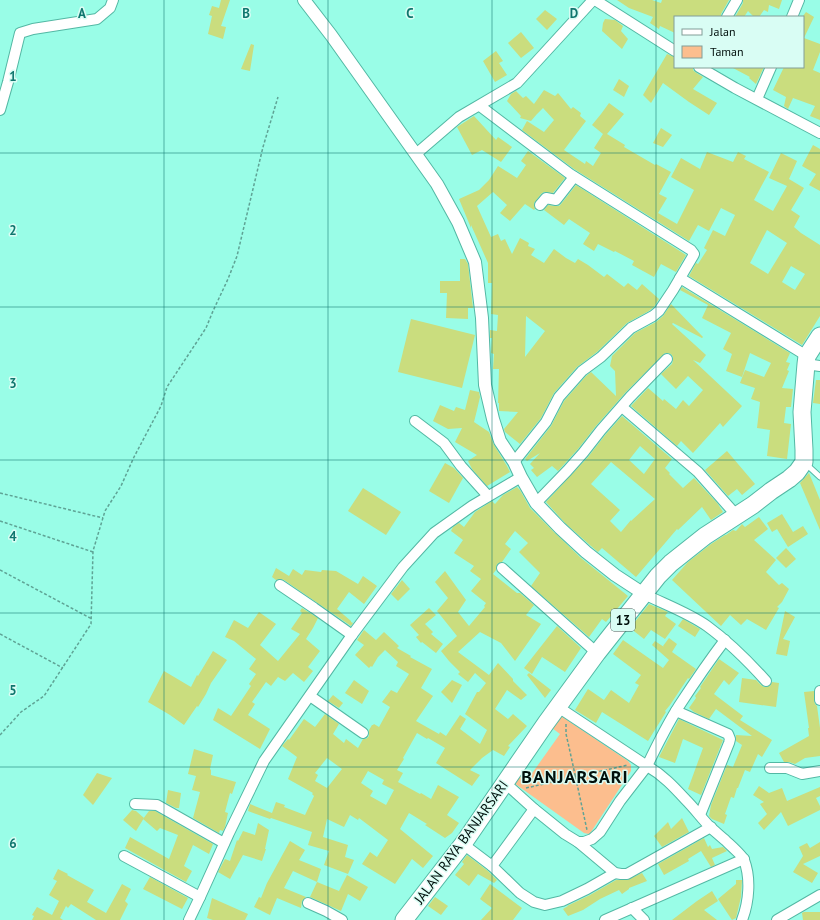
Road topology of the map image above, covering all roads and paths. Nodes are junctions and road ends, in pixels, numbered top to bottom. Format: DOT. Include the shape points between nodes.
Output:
graph roads {
  1 [pos="113,0"];
  2 [pos="304,0"];
  3 [pos="594,0"];
  4 [pos="737,0"];
  5 [pos="799,0"];
  6 [pos="728,16"];
  7 [pos="792,16"];
  8 [pos="674,50"];
  9 [pos="702,68"];
  10 [pos="771,68"];
  11 [pos="278,97"];
  12 [pos="757,99"];
  13 [pos="480,106"];
  14 [pos="0,110"];
  15 [pos="820,133"];
  16 [pos="416,154"];
  17 [pos="574,177"];
  18 [pos="540,205"];
  19 [pos="677,283"];
  20 [pos="820,336"];
  21 [pos="667,359"];
  22 [pos="811,362"];
  23 [pos="622,407"];
  24 [pos="415,421"];
  25 [pos="514,462"];
  26 [pos="804,462"];
  27 [pos="820,476"];
  28 [pos="521,477"];
  29 [pos="0,493"];
  30 [pos="488,496"];
  31 [pos="536,503"];
  32 [pos="737,516"];
  33 [pos="103,518"];
  34 [pos="0,521"];
  35 [pos="93,552"];
  36 [pos="502,568"];
  37 [pos="0,570"];
  38 [pos="280,585"];
  39 [pos="644,594"];
  40 [pos="92,619"];
  41 [pos="0,634"];
  42 [pos="352,635"];
  43 [pos="725,640"];
  44 [pos="598,653"];
  45 [pos="63,668"];
  46 [pos="766,681"];
  47 [pos="820,691"];
  48 [pos="310,696"];
  49 [pos="820,700"];
  50 [pos="563,710"];
  51 [pos="676,711"];
  52 [pos="363,733"];
  53 [pos="0,735"];
  54 [pos="644,763"];
  55 [pos="770,768"];
  56 [pos="820,771"];
  57 [pos="575,777"];
  58 [pos="509,786"];
  59 [pos="135,804"];
  60 [pos="534,809"];
  61 [pos="700,815"];
  62 [pos="710,827"];
  63 [pos="589,840"];
  64 [pos="578,842"];
  65 [pos="224,843"];
  66 [pos="463,844"];
  67 [pos="124,856"];
  68 [pos="744,859"];
  69 [pos="492,866"];
  70 [pos="615,873"];
  71 [pos="820,895"];
  72 [pos="200,897"];
  73 [pos="308,902"];
  74 [pos="632,908"];
  75 [pos="189,920"];
  76 [pos="342,920"];
  77 [pos="404,920"];
  78 [pos="605,920"];
  79 [pos="644,920"];
  80 [pos="742,920"];
  81 [pos="777,920"];
  1 -- 14 [label="street" via="110,8 97,18 20,33"];
  2 -- 16 [label="street"];
  3 -- 8 [label="street"];
  3 -- 13 [label="street" via="517,83"];
  4 -- 6 [label="street"];
  5 -- 7 [label="street"];
  9 -- 12 [label="street"];
  10 -- 12 [label="street"];
  11 -- 33 [label="path" via="263,147 237,256 230,273 206,328 167,387 161,406"];
  12 -- 15 [label="street"];
  13 -- 16 [label="street" via="459,118"];
  13 -- 17 [label="street"];
  16 -- 25 [label="street" via="438,184 475,262 482,318 485,385 500,441"];
  17 -- 18 [label="street" via="556,200 546,198"];
  17 -- 19 [label="street" via="691,250 694,254"];
  19 -- 22 [label="street"];
  19 -- 25 [label="street" via="656,314 631,328 601,357 582,371 558,397 546,422"];
  20 -- 22 [label="highway"];
  21 -- 23 [label="street"];
  22 -- 26 [label="highway" via="802,412"];
  23 -- 31 [label="street"];
  23 -- 32 [label="street" via="698,472"];
  24 -- 30 [label="street" via="444,443"];
  25 -- 28 [label="street"];
  26 -- 27 [label="lane"];
  26 -- 32 [label="highway, JALAN RAYA BANJARSARI / 13" via="789,479"];
  28 -- 30 [label="street"];
  28 -- 31 [label="street"];
  29 -- 33 [label="path"];
  30 -- 42 [label="street" via="434,533 403,567"];
  31 -- 39 [label="street" via="586,552"];
  32 -- 39 [label="highway, JALAN RAYA BANJARSARI / 13" via="676,558"];
  33 -- 35 [label="path"];
  34 -- 35 [label="path"];
  35 -- 40 [label="path"];
  36 -- 44 [label="street"];
  37 -- 40 [label="path"];
  38 -- 42 [label="street"];
  39 -- 43 [label="street" via="697,620"];
  39 -- 44 [label="highway, JALAN RAYA BANJARSARI / 13"];
  40 -- 45 [label="path"];
  41 -- 45 [label="path"];
  42 -- 48 [label="street"];
  43 -- 46 [label="street"];
  43 -- 51 [label="street"];
  44 -- 50 [label="highway, JALAN RAYA BANJARSARI / 13"];
  45 -- 53 [label="path" via="44,696 21,712"];
  47 -- 49 [label="street"];
  48 -- 52 [label="street"];
  48 -- 65 [label="street" via="264,761"];
  50 -- 54 [label="street"];
  50 -- 57 [label="path"];
  50 -- 58 [label="highway, JALAN RAYA BANJARSARI / 13"];
  51 -- 54 [label="street"];
  51 -- 61 [label="street" via="730,736"];
  54 -- 57 [label="path"];
  54 -- 61 [label="street" via="662,775"];
  54 -- 63 [label="street" via="600,832"];
  55 -- 56 [label="street" via="787,768 802,774"];
  57 -- 58 [label="path"];
  57 -- 63 [label="path"];
  58 -- 60 [label="street"];
  58 -- 66 [label="highway, JALAN RAYA BANJARSARI / 13"];
  59 -- 65 [label="street" via="157,805"];
  60 -- 64 [label="street"];
  60 -- 69 [label="street"];
  61 -- 62 [label="street"];
  62 -- 68 [label="street"];
  62 -- 70 [label="street" via="627,874"];
  63 -- 64 [label="street"];
  64 -- 70 [label="street"];
  65 -- 72 [label="street"];
  66 -- 69 [label="street"];
  66 -- 77 [label="highway, JALAN RAYA BANJARSARI / 13"];
  67 -- 72 [label="street"];
  68 -- 74 [label="street"];
  68 -- 80 [label="street" via="748,890"];
  69 -- 70 [label="street" via="520,893 534,902 545,905 562,901"];
  71 -- 81 [label="street"];
  72 -- 75 [label="street"];
  73 -- 76 [label="street"];
  74 -- 78 [label="street"];
  74 -- 79 [label="street"];
}
